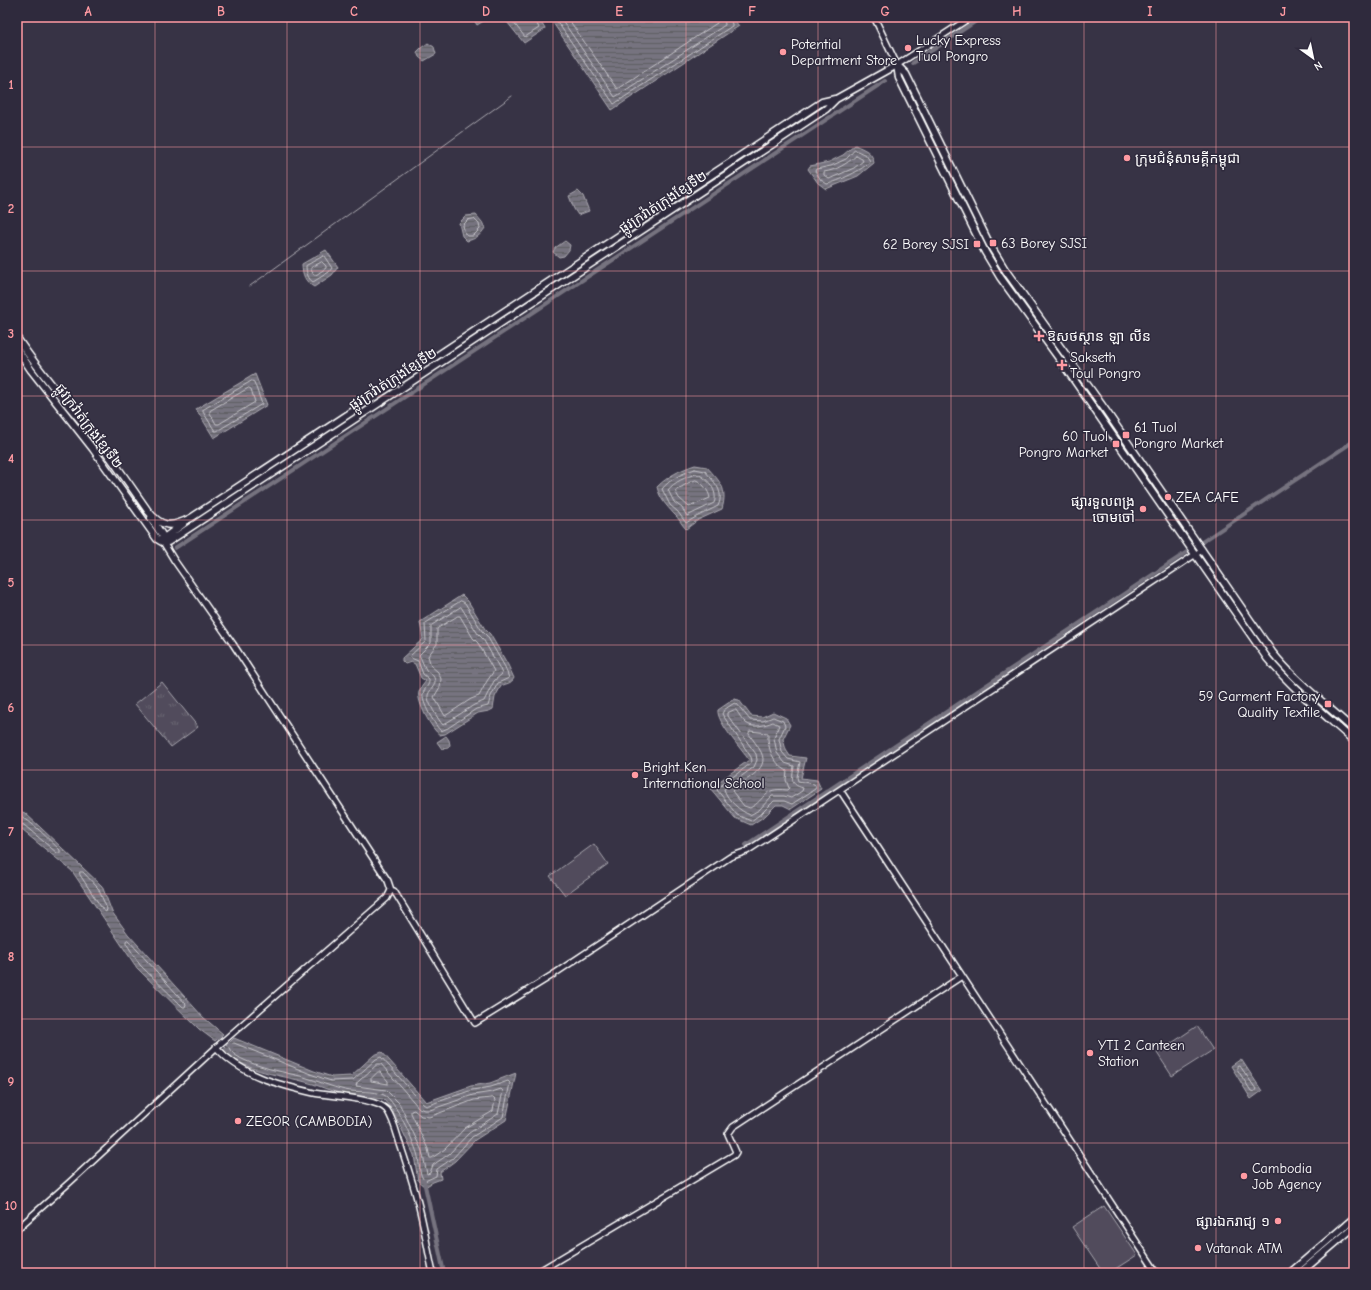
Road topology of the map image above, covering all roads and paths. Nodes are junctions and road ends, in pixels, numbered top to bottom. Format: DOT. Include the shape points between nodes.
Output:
graph roads {
  1 [pos="874,17"];
  2 [pos="971,17"];
  3 [pos="898,65"];
  4 [pos="836,99"];
  5 [pos="615,239"];
  6 [pos="619,245"];
  7 [pos="518,302"];
  8 [pos="523,309"];
  9 [pos="17,338"];
  10 [pos="17,349"];
  11 [pos="148,511"];
  12 [pos="191,518"];
  13 [pos="164,540"];
  14 [pos="1199,546"];
  15 [pos="1192,551"];
  16 [pos="1354,730"];
  17 [pos="1354,740"];
  18 [pos="840,790"];
  19 [pos="391,890"];
  20 [pos="962,976"];
  21 [pos="218,1046"];
  22 [pos="1354,1218"];
  23 [pos="1354,1227"];
  24 [pos="17,1229"];
  25 [pos="433,1273"];
  26 [pos="536,1273"];
  27 [pos="1157,1273"];
  28 [pos="1290,1273"];
  29 [pos="1300,1273"];
  1 -- 3 [label="street"];
  2 -- 3 [label="street"];
  3 -- 4 [label="main road, ផ្លូវក្រវ៉ាត់ក្រុងខ្សែទី២"];
  3 -- 14 [label="main road" via="906,74 1002,266"];
  3 -- 15 [label="main road" via="899,78 995,271"];
  4 -- 5 [label="main road, ផ្លូវក្រវ៉ាត់ក្រុងខ្សែទី២" via="822,102"];
  4 -- 6 [label="main road, ផ្លូវក្រវ៉ាត់ក្រុងខ្សែទី២" via="826,109"];
  5 -- 6 [label="main road"];
  5 -- 7 [label="main road, ផ្លូវក្រវ៉ាត់ក្រុងខ្សែទី២"];
  6 -- 8 [label="main road, ផ្លូវក្រវ៉ាត់ក្រុងខ្សែទី២"];
  7 -- 8 [label="main road"];
  7 -- 12 [label="main road, ផ្លូវក្រវ៉ាត់ក្រុងខ្សែទី២"];
  8 -- 13 [label="main road, ផ្លូវក្រវ៉ាត់ក្រុងខ្សែទី២" via="172,540"];
  9 -- 11 [label="main road, ផ្លូវក្រវ៉ាត់ក្រុងខ្សែទី២" via="73,413 97,440"];
  10 -- 13 [label="main road, ផ្លូវក្រវ៉ាត់ក្រុងខ្សែទី២" via="157,539"];
  11 -- 12 [label="main road, ផ្លូវក្រវ៉ាត់ក្រុងខ្សែទី២" via="159,522 167,525 176,525"];
  11 -- 13 [label="main road"];
  12 -- 13 [label="main road"];
  13 -- 19 [label="street" via="167,550 232,644 388,881"];
  14 -- 15 [label="street"];
  14 -- 16 [label="main road" via="1281,663"];
  15 -- 17 [label="main road" via="1277,671 1303,697"];
  15 -- 18 [label="street"];
  18 -- 19 [label="street" via="747,851 730,857 551,976 475,1023 394,891"];
  18 -- 20 [label="street"];
  19 -- 21 [label="street" via="387,898"];
  20 -- 26 [label="street" via="733,1127 728,1134 736,1152 734,1155"];
  20 -- 27 [label="street"];
  21 -- 24 [label="street"];
  21 -- 25 [label="street" via="222,1054 259,1077 315,1093 377,1103 386,1109 396,1131 420,1209"];
  22 -- 28 [label="main road"];
  23 -- 29 [label="main road"];
}
